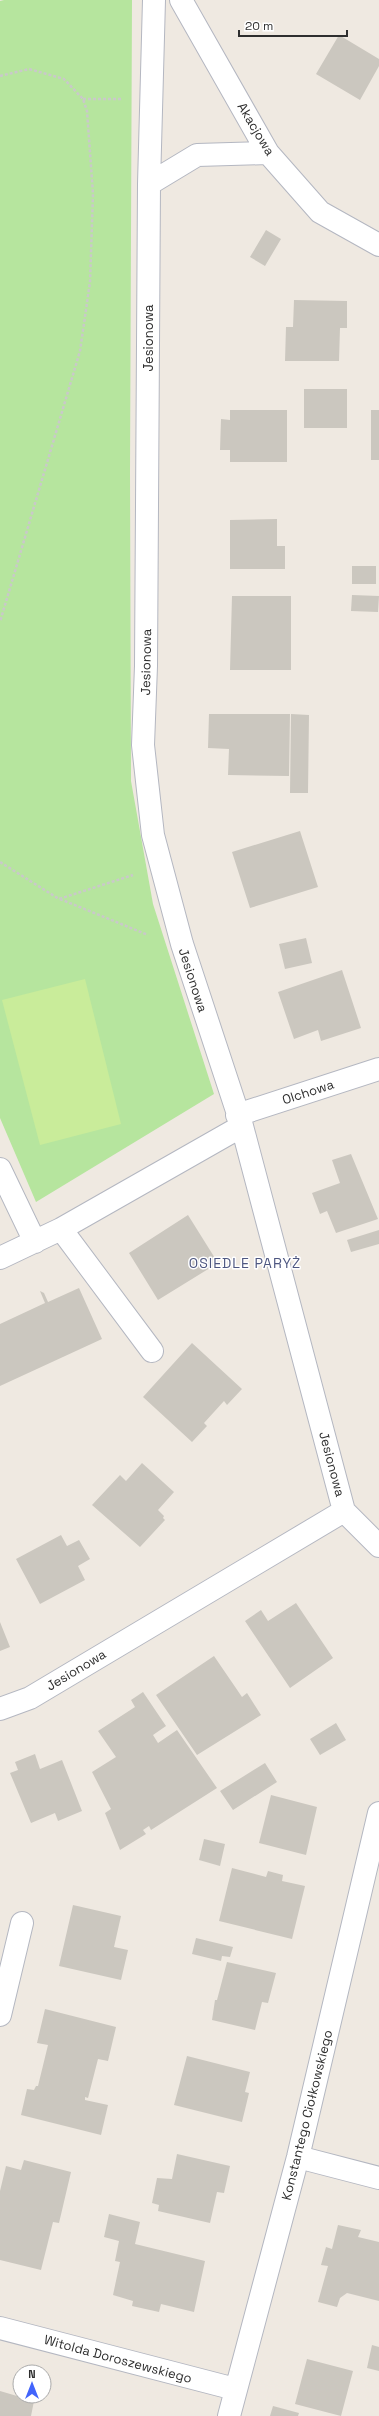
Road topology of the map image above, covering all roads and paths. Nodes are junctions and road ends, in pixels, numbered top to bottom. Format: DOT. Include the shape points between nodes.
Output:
graph roads {
  1 [pos="154,0"];
  2 [pos="181,0"];
  3 [pos="0,76"];
  4 [pos="83,99"];
  5 [pos="152,99"];
  6 [pos="268,153"];
  7 [pos="150,184"];
  8 [pos="379,245"];
  9 [pos="0,622"];
  10 [pos="0,862"];
  11 [pos="161,867"];
  12 [pos="59,899"];
  13 [pos="179,933"];
  14 [pos="379,1069"];
  15 [pos="240,1121"];
  16 [pos="0,1169"];
  17 [pos="61,1229"];
  18 [pos="35,1242"];
  19 [pos="0,1258"];
  20 [pos="152,1351"];
  21 [pos="344,1511"];
  22 [pos="379,1546"];
  23 [pos="0,1709"];
  24 [pos="379,1813"];
  25 [pos="373,1865"];
  26 [pos="22,1923"];
  27 [pos="0,2015"];
  28 [pos="298,2158"];
  29 [pos="379,2178"];
  30 [pos="0,2328"];
  31 [pos="235,2389"];
  32 [pos="229,2416"];
  1 -- 5 [label="street, Jesionowa"];
  2 -- 6 [label="street, Akacjowa"];
  3 -- 4 [label="path" via="29,70 50,75 64,79"];
  4 -- 5 [label="path"];
  4 -- 9 [label="path" via="88,126 93,194 90,282 81,343"];
  5 -- 7 [label="street, Jesionowa"];
  6 -- 7 [label="street" via="197,155"];
  6 -- 8 [label="street, Akacjowa" via="320,212"];
  7 -- 11 [label="street, Jesionowa" via="143,746 152,835"];
  10 -- 12 [label="path"];
  11 -- 12 [label="path"];
  11 -- 13 [label="street, Jesionowa"];
  12 -- 13 [label="path" via="159,940"];
  13 -- 15 [label="street, Jesionowa"];
  14 -- 15 [label="street, Olchowa"];
  15 -- 17 [label="street"];
  15 -- 21 [label="street, Jesionowa"];
  16 -- 18 [label="street"];
  17 -- 18 [label="street"];
  17 -- 20 [label="street"];
  18 -- 19 [label="street"];
  21 -- 22 [label="street"];
  21 -- 23 [label="street, Jesionowa" via="30,1698"];
  24 -- 25 [label="street, Konstantego Ciołkowskiego"];
  25 -- 28 [label="street, Konstantego Ciołkowskiego"];
  26 -- 27 [label="street"];
  28 -- 29 [label="street"];
  28 -- 31 [label="street, Konstantego Ciołkowskiego"];
  30 -- 31 [label="street, Witolda Doroszewskiego"];
  31 -- 32 [label="street, Konstantego Ciołkowskiego"];
}
